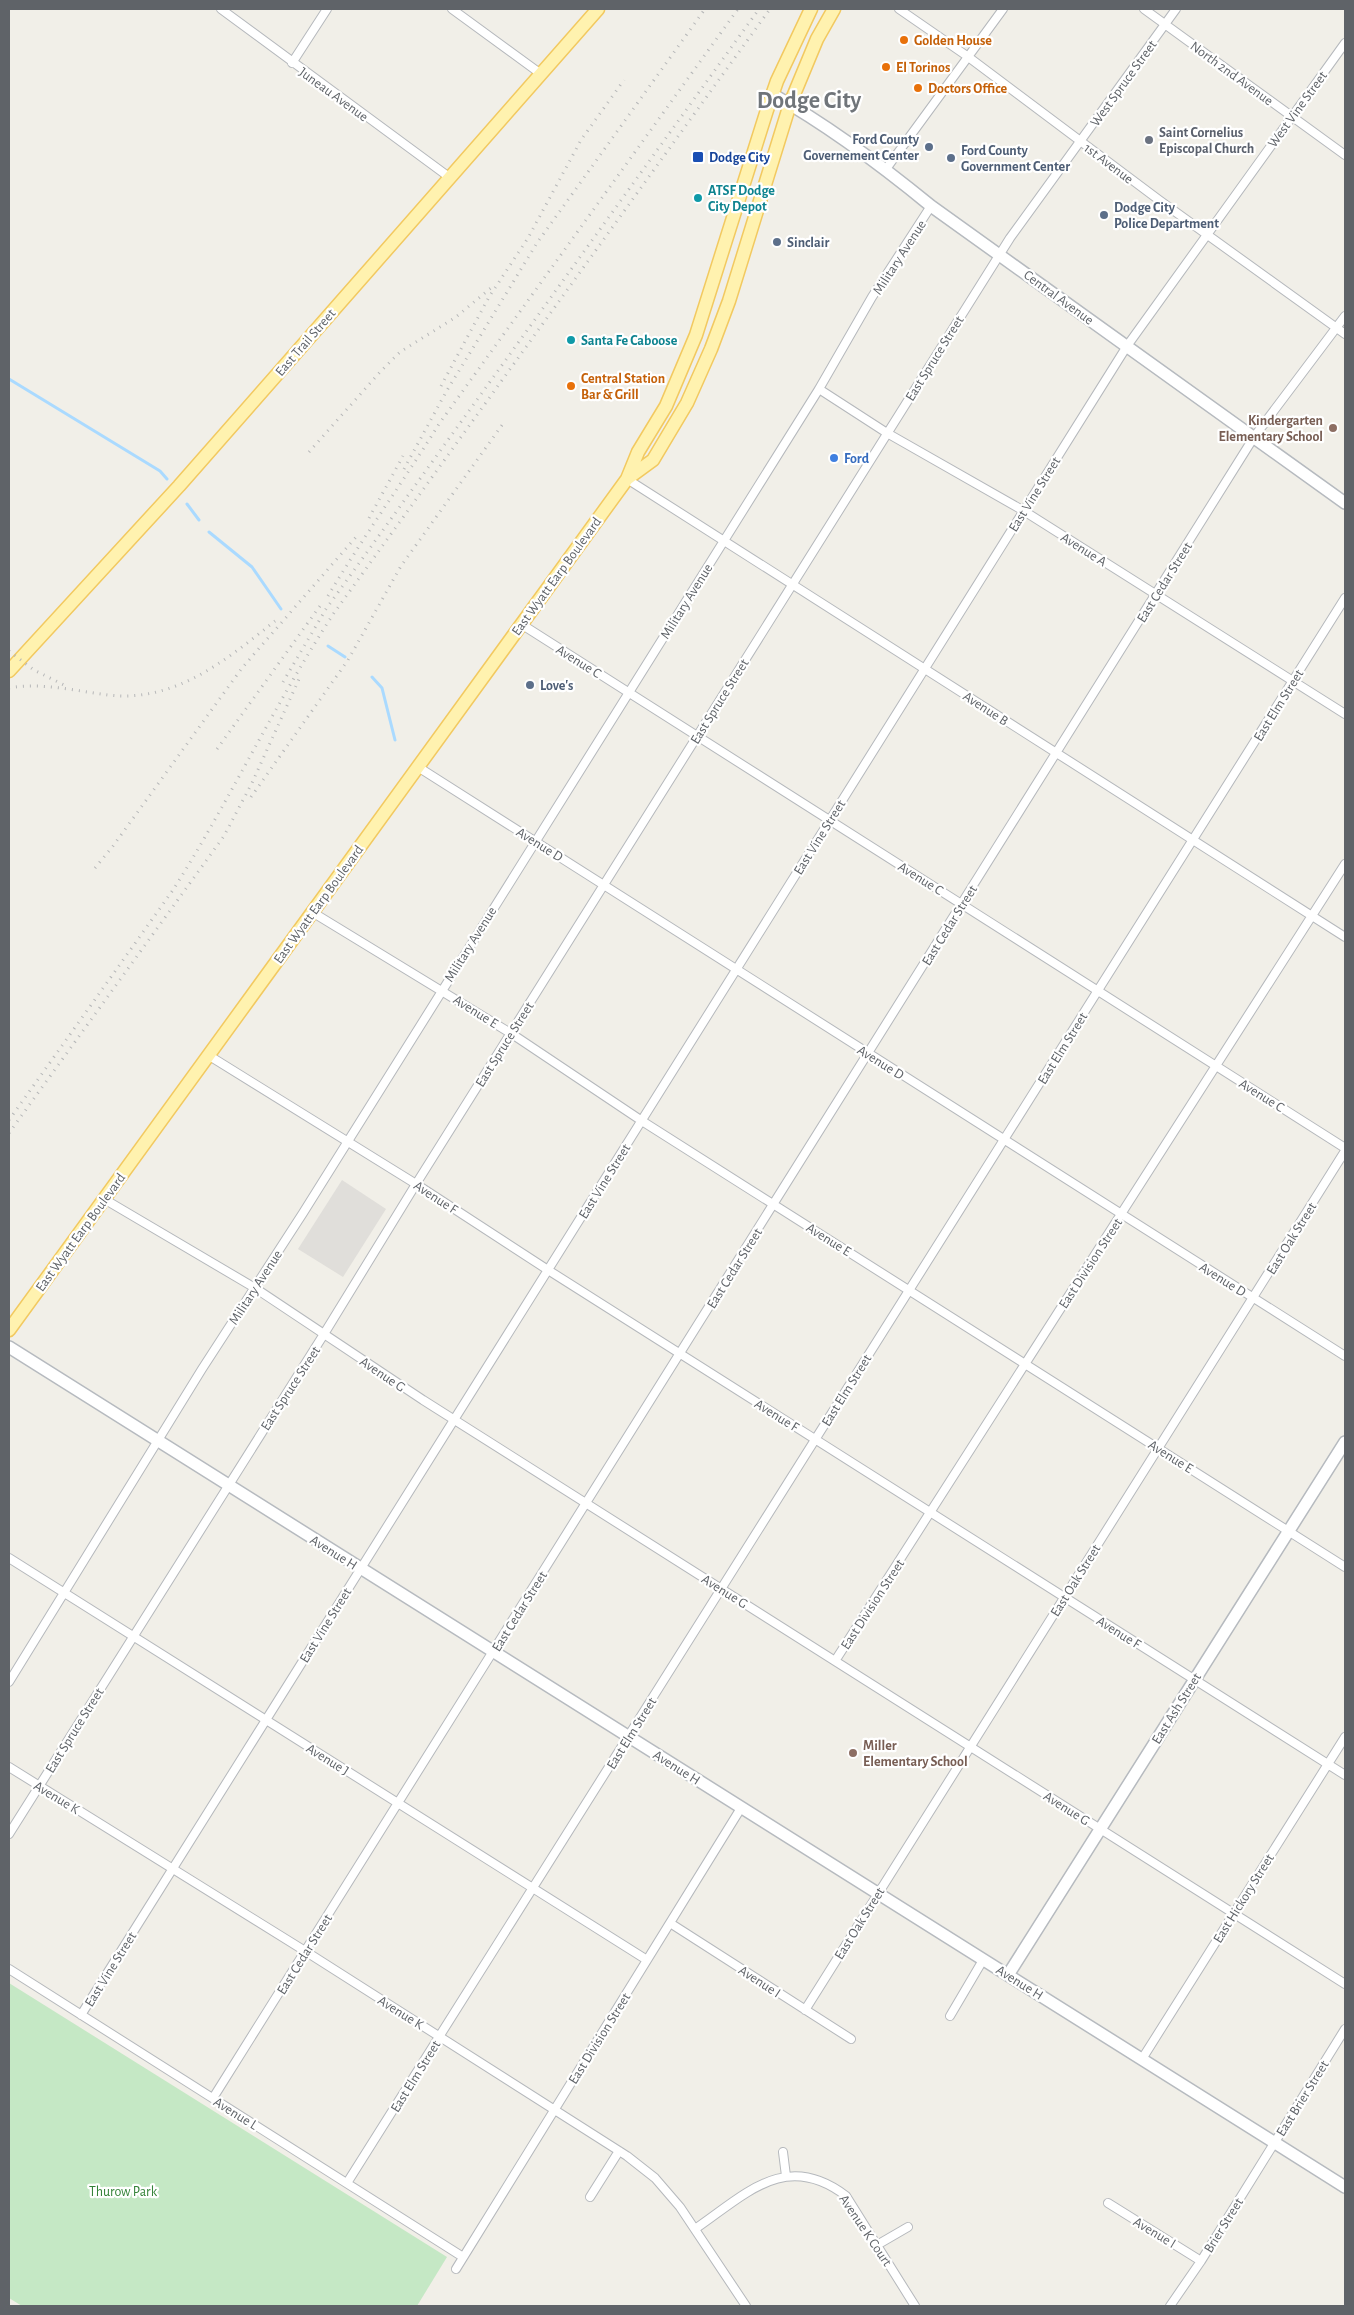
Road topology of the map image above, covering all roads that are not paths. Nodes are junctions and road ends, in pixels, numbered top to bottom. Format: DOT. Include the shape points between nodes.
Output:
graph roads {
  1 [pos="221,9"];
  2 [pos="326,9"];
  3 [pos="452,9"];
  4 [pos="598,9"];
  5 [pos="811,9"];
  6 [pos="834,9"];
  7 [pos="899,9"];
  8 [pos="1003,9"];
  9 [pos="1144,9"];
  10 [pos="1176,9"];
  11 [pos="1165,24"];
  12 [pos="1345,43"];
  13 [pos="967,56"];
  14 [pos="292,63"];
  15 [pos="541,74"];
  16 [pos="772,94"];
  17 [pos="790,104"];
  18 [pos="1292,116"];
  19 [pos="1080,141"];
  20 [pos="1345,155"];
  21 [pos="886,169"];
  22 [pos="449,177"];
  23 [pos="931,206"];
  24 [pos="1207,235"];
  25 [pos="999,254"];
  26 [pos="1345,316"];
  27 [pos="1337,328"];
  28 [pos="1345,334"];
  29 [pos="1127,346"];
  30 [pos="819,389"];
  31 [pos="887,433"];
  32 [pos="1254,438"];
  33 [pos="627,478"];
  34 [pos="1345,503"];
  35 [pos="1024,511"];
  36 [pos="724,541"];
  37 [pos="792,584"];
  38 [pos="1156,594"];
  39 [pos="1345,598"];
  40 [pos="521,624"];
  41 [pos="925,669"];
  42 [pos="9,671"];
  43 [pos="1293,681"];
  44 [pos="629,692"];
  45 [pos="1345,714"];
  46 [pos="697,736"];
  47 [pos="1057,753"];
  48 [pos="418,767"];
  49 [pos="830,820"];
  50 [pos="1193,840"];
  51 [pos="535,841"];
  52 [pos="1345,864"];
  53 [pos="604,885"];
  54 [pos="962,904"];
  55 [pos="312,912"];
  56 [pos="1312,916"];
  57 [pos="1345,937"];
  58 [pos="736,969"];
  59 [pos="441,990"];
  60 [pos="1098,991"];
  61 [pos="512,1034"];
  62 [pos="868,1053"];
  63 [pos="208,1055"];
  64 [pos="1216,1066"];
  65 [pos="642,1121"];
  66 [pos="1004,1140"];
  67 [pos="348,1141"];
  68 [pos="1345,1149"];
  69 [pos="416,1184"];
  70 [pos="104,1199"];
  71 [pos="774,1204"];
  72 [pos="1121,1214"];
  73 [pos="548,1270"];
  74 [pos="255,1288"];
  75 [pos="909,1290"];
  76 [pos="1253,1298"];
  77 [pos="9,1330"];
  78 [pos="324,1334"];
  79 [pos="9,1347"];
  80 [pos="680,1354"];
  81 [pos="1345,1356"];
  82 [pos="1026,1364"];
  83 [pos="454,1420"];
  84 [pos="815,1440"];
  85 [pos="159,1442"];
  86 [pos="1345,1442"];
  87 [pos="1158,1448"];
  88 [pos="228,1485"];
  89 [pos="586,1504"];
  90 [pos="930,1512"];
  91 [pos="1289,1531"];
  92 [pos="9,1558"];
  93 [pos="1345,1567"];
  94 [pos="361,1569"];
  95 [pos="721,1589"];
  96 [pos="64,1593"];
  97 [pos="1064,1597"];
  98 [pos="133,1636"];
  99 [pos="493,1652"];
  100 [pos="835,1661"];
  101 [pos="1195,1680"];
  102 [pos="9,1682"];
  103 [pos="266,1720"];
  104 [pos="628,1736"];
  105 [pos="1345,1737"];
  106 [pos="970,1747"];
  107 [pos="1328,1764"];
  108 [pos="9,1767"];
  109 [pos="1345,1775"];
  110 [pos="39,1786"];
  111 [pos="398,1803"];
  112 [pos="741,1808"];
  113 [pos="1100,1829"];
  114 [pos="9,1834"];
  115 [pos="173,1868"];
  116 [pos="533,1888"];
  117 [pos="878,1893"];
  118 [pos="1234,1913"];
  119 [pos="670,1924"];
  120 [pos="306,1951"];
  121 [pos="647,1960"];
  122 [pos="983,1960"];
  123 [pos="9,1969"];
  124 [pos="1008,1975"];
  125 [pos="1345,1984"];
  126 [pos="805,2010"];
  127 [pos="81,2015"];
  128 [pos="950,2016"];
  129 [pos="1345,2028"];
  130 [pos="440,2036"];
  131 [pos="851,2039"];
  132 [pos="1142,2059"];
  133 [pos="213,2098"];
  134 [pos="555,2110"];
  135 [pos="1274,2142"];
  136 [pos="619,2151"];
  137 [pos="783,2152"];
  138 [pos="786,2176"];
  139 [pos="347,2183"];
  140 [pos="1345,2187"];
  141 [pos="590,2197"];
  142 [pos="1108,2204"];
  143 [pos="908,2227"];
  144 [pos="694,2229"];
  145 [pos="877,2245"];
  146 [pos="463,2257"];
  147 [pos="1201,2261"];
  148 [pos="456,2269"];
  149 [pos="746,2306"];
  150 [pos="916,2306"];
  151 [pos="1170,2306"];
  1 -- 14 [label="street, Juneau Avenue"];
  2 -- 14 [label="street"];
  3 -- 15 [label="street"];
  4 -- 15 [label="main road, East Trail Street"];
  5 -- 16 [label="main road, East Wyatt Earp Boulevard"];
  6 -- 17 [label="main road, East Wyatt Earp Boulevard" via="813,47"];
  7 -- 13 [label="street, 1st Avenue"];
  8 -- 13 [label="street"];
  9 -- 11 [label="street, North 2nd Avenue"];
  10 -- 11 [label="street, West Spruce Street"];
  11 -- 18 [label="street, North 2nd Avenue"];
  11 -- 19 [label="street, West Spruce Street"];
  12 -- 18 [label="street, West Vine Street"];
  13 -- 19 [label="street, 1st Avenue"];
  13 -- 21 [label="street"];
  14 -- 22 [label="street, Juneau Avenue"];
  15 -- 22 [label="main road, East Trail Street"];
  16 -- 17 [label="street, Central Avenue"];
  16 -- 33 [label="main road, East Wyatt Earp Boulevard" via="696,335 666,406 638,452"];
  17 -- 21 [label="street, Central Avenue"];
  17 -- 33 [label="main road, East Wyatt Earp Boulevard" via="712,350 687,403 653,460"];
  18 -- 20 [label="street, North 2nd Avenue"];
  18 -- 24 [label="street, West Vine Street"];
  19 -- 24 [label="street, 1st Avenue"];
  19 -- 25 [label="street, West Spruce Street"];
  21 -- 23 [label="street, Central Avenue"];
  22 -- 42 [label="main road, East Trail Street" via="179,486"];
  23 -- 25 [label="street, Central Avenue"];
  23 -- 30 [label="street, Military Avenue" via="872,297"];
  24 -- 27 [label="street, 1st Avenue"];
  24 -- 29 [label="street, West Vine Street"];
  25 -- 29 [label="street, Central Avenue"];
  25 -- 31 [label="street, East Spruce Street"];
  26 -- 27 [label="street, East Cedar Street"];
  27 -- 28 [label="street, 1st Avenue"];
  27 -- 32 [label="street, East Cedar Street"];
  29 -- 32 [label="street, Central Avenue"];
  29 -- 35 [label="street, East Vine Street"];
  30 -- 31 [label="street, Avenue A"];
  30 -- 36 [label="street, Military Avenue"];
  31 -- 35 [label="street, Avenue A"];
  31 -- 37 [label="street, East Spruce Street"];
  32 -- 34 [label="street, Central Avenue"];
  32 -- 38 [label="street, East Cedar Street"];
  33 -- 36 [label="street, Avenue B"];
  33 -- 40 [label="main road, East Wyatt Earp Boulevard"];
  35 -- 38 [label="street, Avenue A"];
  35 -- 41 [label="street, East Vine Street"];
  36 -- 37 [label="street, Avenue B"];
  36 -- 44 [label="street, Military Avenue"];
  37 -- 41 [label="street, Avenue B"];
  37 -- 46 [label="street, East Spruce Street"];
  38 -- 43 [label="street, Avenue A"];
  38 -- 47 [label="street, East Cedar Street"];
  39 -- 43 [label="street, East Elm Street"];
  40 -- 44 [label="street, Avenue C"];
  40 -- 48 [label="main road, East Wyatt Earp Boulevard"];
  41 -- 47 [label="street, Avenue B"];
  41 -- 49 [label="street, East Vine Street"];
  43 -- 45 [label="street, Avenue A"];
  43 -- 50 [label="street, East Elm Street"];
  44 -- 46 [label="street, Avenue C"];
  44 -- 51 [label="street, Military Avenue"];
  46 -- 49 [label="street, Avenue C"];
  46 -- 53 [label="street, East Spruce Street"];
  47 -- 50 [label="street, Avenue B"];
  47 -- 54 [label="street, East Cedar Street"];
  48 -- 51 [label="street, Avenue D"];
  48 -- 55 [label="main road, East Wyatt Earp Boulevard"];
  49 -- 54 [label="street, Avenue C"];
  49 -- 58 [label="street, East Vine Street"];
  50 -- 56 [label="street, Avenue B"];
  50 -- 60 [label="street, East Elm Street"];
  51 -- 53 [label="street, Avenue D"];
  51 -- 59 [label="street, Military Avenue"];
  52 -- 56 [label="street, East Division Street"];
  53 -- 58 [label="street, Avenue D"];
  53 -- 61 [label="street, East Spruce Street"];
  54 -- 60 [label="street, Avenue C"];
  54 -- 62 [label="street, East Cedar Street"];
  55 -- 59 [label="street, Avenue E"];
  55 -- 63 [label="main road, East Wyatt Earp Boulevard"];
  56 -- 57 [label="street, Avenue B"];
  56 -- 64 [label="street, East Division Street"];
  58 -- 62 [label="street, Avenue D"];
  58 -- 65 [label="street, East Vine Street"];
  59 -- 61 [label="street, Avenue E"];
  59 -- 67 [label="street, Military Avenue"];
  60 -- 64 [label="street, Avenue C"];
  60 -- 66 [label="street, East Elm Street"];
  61 -- 65 [label="street, Avenue E"];
  61 -- 69 [label="street, East Spruce Street"];
  62 -- 66 [label="street, Avenue D"];
  62 -- 71 [label="street, East Cedar Street"];
  63 -- 67 [label="street, Avenue F"];
  63 -- 70 [label="main road, East Wyatt Earp Boulevard"];
  64 -- 68 [label="street, Avenue C"];
  64 -- 72 [label="street, East Division Street"];
  65 -- 71 [label="street, Avenue E"];
  65 -- 73 [label="street, East Vine Street"];
  66 -- 72 [label="street, Avenue D"];
  66 -- 75 [label="street, East Elm Street"];
  67 -- 69 [label="street, Avenue F"];
  67 -- 74 [label="street, Military Avenue"];
  68 -- 76 [label="street, East Oak Street"];
  69 -- 73 [label="street, Avenue F"];
  69 -- 78 [label="street, East Spruce Street"];
  70 -- 74 [label="street, Avenue G"];
  70 -- 77 [label="main road, East Wyatt Earp Boulevard"];
  71 -- 75 [label="street, Avenue E"];
  71 -- 80 [label="street, East Cedar Street"];
  72 -- 76 [label="street, Avenue D"];
  72 -- 82 [label="street, East Division Street"];
  73 -- 80 [label="street, Avenue F"];
  73 -- 83 [label="street, East Vine Street"];
  74 -- 78 [label="street, Avenue G"];
  74 -- 85 [label="street, Military Avenue"];
  75 -- 82 [label="street, Avenue E"];
  75 -- 84 [label="street, East Elm Street"];
  76 -- 81 [label="street, Avenue D"];
  76 -- 87 [label="street, East Oak Street"];
  78 -- 83 [label="street, Avenue G"];
  78 -- 88 [label="street, East Spruce Street"];
  79 -- 85 [label="street, Avenue H"];
  80 -- 84 [label="street, Avenue F"];
  80 -- 89 [label="street, East Cedar Street"];
  82 -- 87 [label="street, Avenue E"];
  82 -- 90 [label="street, East Division Street"];
  83 -- 89 [label="street, Avenue G"];
  83 -- 94 [label="street, East Vine Street"];
  84 -- 90 [label="street, Avenue F"];
  84 -- 95 [label="street, East Elm Street"];
  85 -- 88 [label="street, Avenue H"];
  85 -- 96 [label="street, Military Avenue"];
  86 -- 91 [label="street, East Ash Street"];
  87 -- 91 [label="street, Avenue E"];
  87 -- 97 [label="street, East Oak Street"];
  88 -- 94 [label="street, Avenue H"];
  88 -- 98 [label="street, East Spruce Street"];
  89 -- 95 [label="street, Avenue G"];
  89 -- 99 [label="street, East Cedar Street"];
  90 -- 97 [label="street, Avenue F"];
  90 -- 100 [label="street, East Division Street"];
  91 -- 93 [label="street, Avenue E"];
  91 -- 101 [label="street, East Ash Street"];
  92 -- 96 [label="street, Avenue J"];
  94 -- 99 [label="street, Avenue H"];
  94 -- 103 [label="street, East Vine Street"];
  95 -- 100 [label="street, Avenue G"];
  95 -- 104 [label="street, East Elm Street"];
  96 -- 98 [label="street, Avenue J"];
  96 -- 102 [label="street, Military Avenue"];
  97 -- 101 [label="street, Avenue F"];
  97 -- 106 [label="street, East Oak Street"];
  98 -- 103 [label="street, Avenue J"];
  98 -- 110 [label="street, East Spruce Street"];
  99 -- 104 [label="street, Avenue H"];
  99 -- 111 [label="street, East Cedar Street"];
  100 -- 106 [label="street, Avenue G"];
  101 -- 107 [label="street, Avenue F"];
  101 -- 113 [label="street, East Ash Street"];
  103 -- 111 [label="street, Avenue J"];
  103 -- 115 [label="street, East Vine Street"];
  104 -- 112 [label="street, Avenue H"];
  104 -- 116 [label="street, East Elm Street"];
  105 -- 107 [label="street, East Hickory Street"];
  106 -- 113 [label="street, Avenue G"];
  106 -- 117 [label="street, East Oak Street"];
  107 -- 109 [label="street, Avenue F"];
  107 -- 118 [label="street, East Hickory Street"];
  108 -- 110 [label="street, Avenue K"];
  110 -- 114 [label="street, East Spruce Street"];
  110 -- 115 [label="street, Avenue K"];
  111 -- 116 [label="street, Avenue J"];
  111 -- 120 [label="street, East Cedar Street"];
  112 -- 117 [label="street, Avenue H"];
  112 -- 119 [label="street, East Division Street"];
  113 -- 118 [label="street, Avenue G"];
  113 -- 124 [label="street, East Ash Street"];
  115 -- 120 [label="street, Avenue K"];
  115 -- 127 [label="street, East Vine Street"];
  116 -- 121 [label="street, Avenue J"];
  116 -- 130 [label="street, East Elm Street"];
  117 -- 122 [label="street, Avenue H"];
  117 -- 126 [label="street, East Oak Street"];
  118 -- 125 [label="street, Avenue G"];
  118 -- 132 [label="street, East Hickory Street"];
  119 -- 121 [label="street, East Division Street"];
  119 -- 126 [label="street, Avenue I"];
  120 -- 130 [label="street, Avenue K"];
  120 -- 133 [label="street, East Cedar Street"];
  121 -- 134 [label="street, East Division Street"];
  122 -- 124 [label="street, Avenue H"];
  122 -- 128 [label="street"];
  123 -- 127 [label="street, Avenue L"];
  124 -- 132 [label="street, Avenue H"];
  126 -- 131 [label="street, Avenue I"];
  127 -- 133 [label="street, Avenue L"];
  129 -- 135 [label="street, East Brier Street"];
  130 -- 134 [label="street, Avenue K"];
  130 -- 139 [label="street, East Elm Street"];
  132 -- 135 [label="street, Avenue H"];
  133 -- 139 [label="street, Avenue L"];
  134 -- 136 [label="street, Avenue K"];
  134 -- 146 [label="street, East Division Street"];
  135 -- 140 [label="street, Avenue H"];
  135 -- 147 [label="street, Brier Street"];
  136 -- 141 [label="street"];
  136 -- 144 [label="street, Avenue K" via="655,2178"];
  137 -- 138 [label="street"];
  138 -- 144 [label="street, Avenue K Court" via="773,2178 757,2187"];
  138 -- 145 [label="street, Avenue K Court" via="803,2175 833,2186 846,2196"];
  139 -- 146 [label="street, Avenue L"];
  142 -- 147 [label="street, Avenue I"];
  143 -- 145 [label="street"];
  144 -- 149 [label="street, Avenue K"];
  145 -- 150 [label="street, Avenue K Court"];
  146 -- 148 [label="street, East Division Street"];
  147 -- 151 [label="street, Brier Street"];
}
